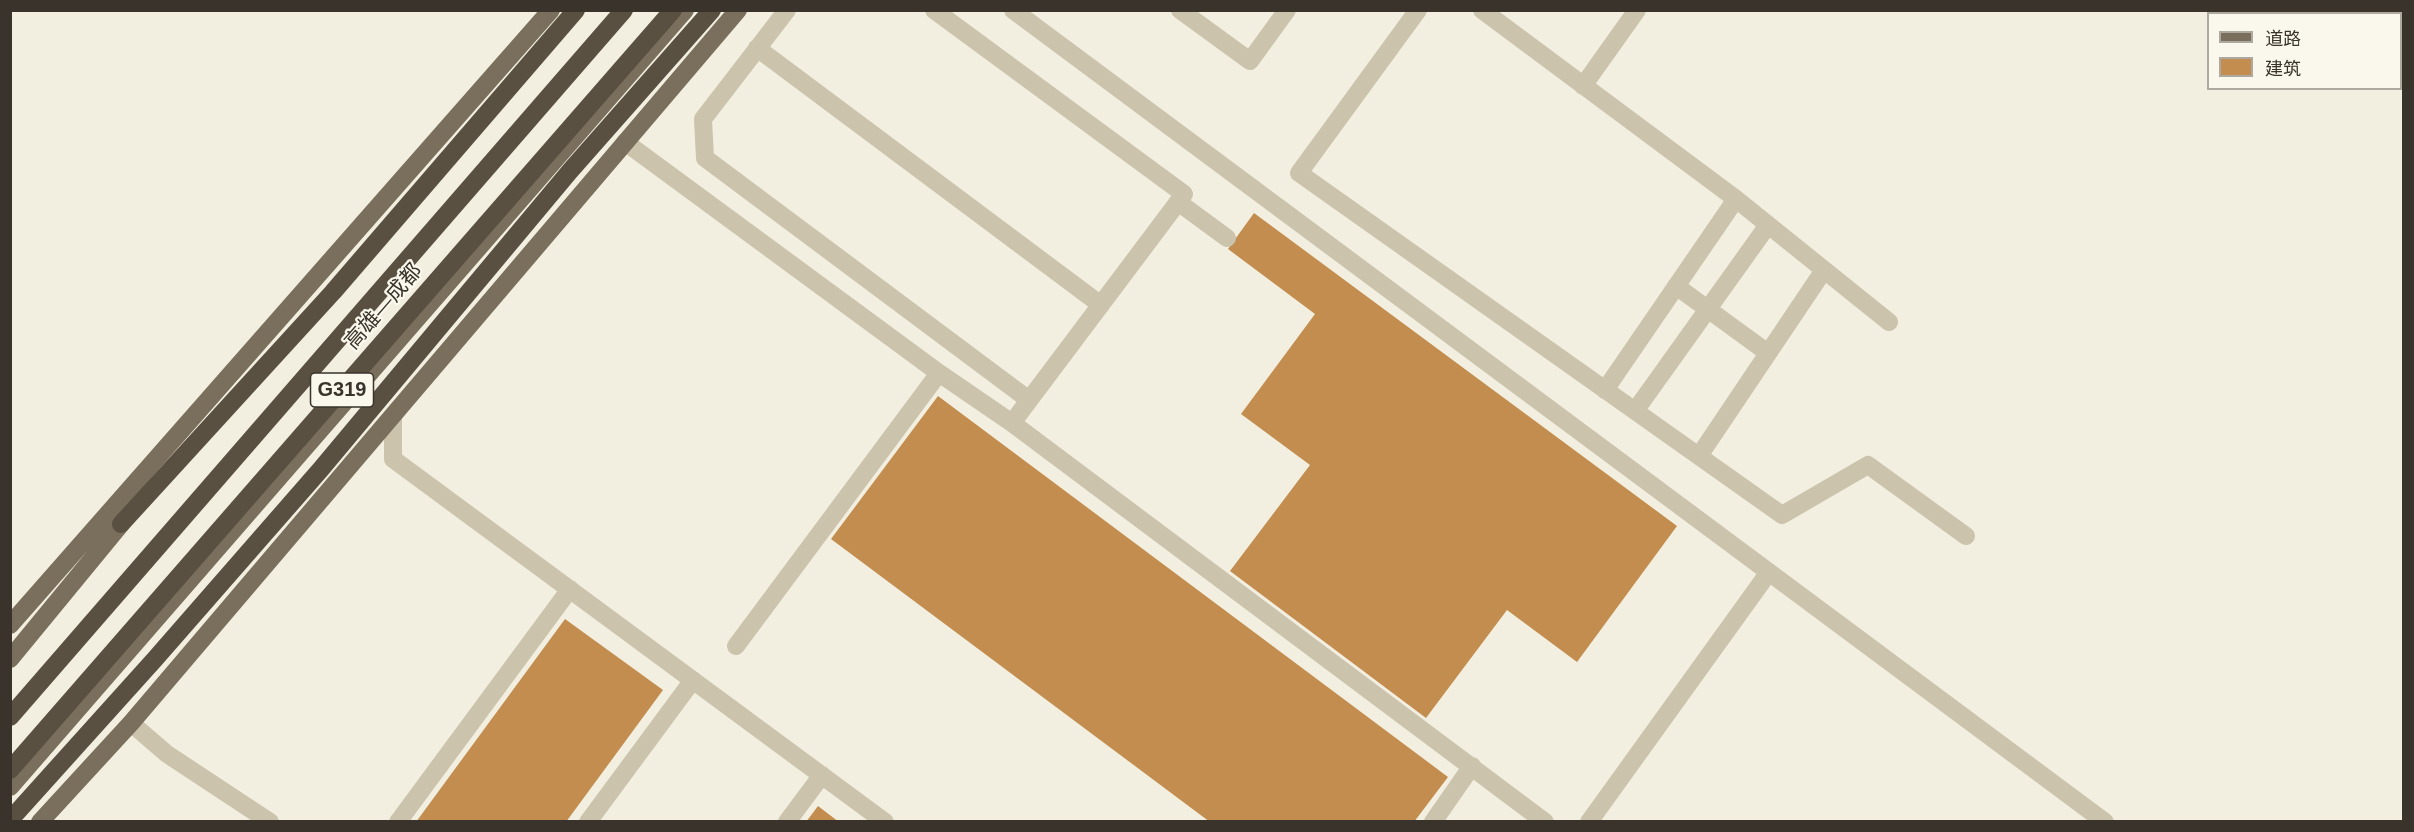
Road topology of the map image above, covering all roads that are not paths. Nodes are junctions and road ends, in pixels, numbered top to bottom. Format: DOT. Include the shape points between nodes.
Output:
graph roads {
  1 [pos="551,10"];
  2 [pos="576,10"];
  3 [pos="624,10"];
  4 [pos="673,10"];
  5 [pos="685,10"];
  6 [pos="712,10"];
  7 [pos="738,10"];
  8 [pos="787,10"];
  9 [pos="934,10"];
  10 [pos="1013,10"];
  11 [pos="1180,10"];
  12 [pos="1287,10"];
  13 [pos="1418,10"];
  14 [pos="1482,10"];
  15 [pos="1637,10"];
  16 [pos="757,48"];
  17 [pos="1583,86"];
  18 [pos="625,142"];
  19 [pos="1736,199"];
  20 [pos="1178,202"];
  21 [pos="1768,225"];
  22 [pos="1227,238"];
  23 [pos="1824,270"];
  24 [pos="1676,286"];
  25 [pos="1101,305"];
  26 [pos="1708,309"];
  27 [pos="1889,322"];
  28 [pos="1768,353"];
  29 [pos="939,373"];
  30 [pos="1605,390"];
  31 [pos="1029,400"];
  32 [pos="1635,411"];
  33 [pos="393,416"];
  34 [pos="1012,423"];
  35 [pos="1699,456"];
  36 [pos="121,524"];
  37 [pos="1966,536"];
  38 [pos="1769,572"];
  39 [pos="570,589"];
  40 [pos="10,625"];
  41 [pos="736,646"];
  42 [pos="10,659"];
  43 [pos="693,680"];
  44 [pos="10,717"];
  45 [pos="131,723"];
  46 [pos="1472,766"];
  47 [pos="10,770"];
  48 [pos="822,775"];
  49 [pos="10,787"];
  50 [pos="10,820"];
  51 [pos="40,822"];
  52 [pos="270,822"];
  53 [pos="398,822"];
  54 [pos="588,822"];
  55 [pos="787,822"];
  56 [pos="885,822"];
  57 [pos="1433,822"];
  58 [pos="1545,822"];
  59 [pos="1589,822"];
  60 [pos="2105,822"];
  1 -- 40 [label="main road"];
  2 -- 36 [label="highway" via="333,292"];
  3 -- 44 [label="highway, 高雄—成都 / G319"];
  4 -- 47 [label="highway, 高雄—成都 / G319"];
  5 -- 49 [label="main road"];
  6 -- 50 [label="highway" via="570,171 321,469"];
  7 -- 18 [label="main road"];
  8 -- 16 [label="street"];
  9 -- 20 [label="street" via="1184,194"];
  10 -- 38 [label="street"];
  11 -- 12 [label="street" via="1250,61"];
  13 -- 30 [label="street" via="1299,173"];
  14 -- 17 [label="street"];
  15 -- 17 [label="street"];
  16 -- 25 [label="street"];
  16 -- 31 [label="street" via="703,119 705,158"];
  17 -- 19 [label="street"];
  18 -- 29 [label="street"];
  18 -- 33 [label="main road"];
  19 -- 21 [label="street"];
  19 -- 24 [label="street"];
  20 -- 22 [label="street"];
  20 -- 25 [label="street"];
  21 -- 23 [label="street"];
  21 -- 26 [label="street"];
  23 -- 27 [label="street"];
  23 -- 28 [label="street"];
  24 -- 26 [label="street"];
  24 -- 30 [label="street"];
  25 -- 31 [label="street"];
  26 -- 28 [label="street"];
  26 -- 32 [label="street"];
  28 -- 35 [label="street"];
  29 -- 34 [label="street"];
  29 -- 41 [label="street"];
  30 -- 32 [label="street"];
  31 -- 34 [label="street"];
  32 -- 35 [label="street"];
  33 -- 39 [label="street" via="393,459"];
  33 -- 45 [label="main road"];
  34 -- 46 [label="street"];
  35 -- 37 [label="street" via="1782,515 1868,465"];
  36 -- 42 [label="main road"];
  38 -- 59 [label="street"];
  38 -- 60 [label="street"];
  39 -- 43 [label="street"];
  39 -- 53 [label="street"];
  43 -- 48 [label="street"];
  43 -- 54 [label="street"];
  45 -- 51 [label="main road"];
  45 -- 52 [label="street" via="167,753"];
  46 -- 57 [label="street"];
  46 -- 58 [label="street"];
  48 -- 55 [label="street"];
  48 -- 56 [label="street"];
}
